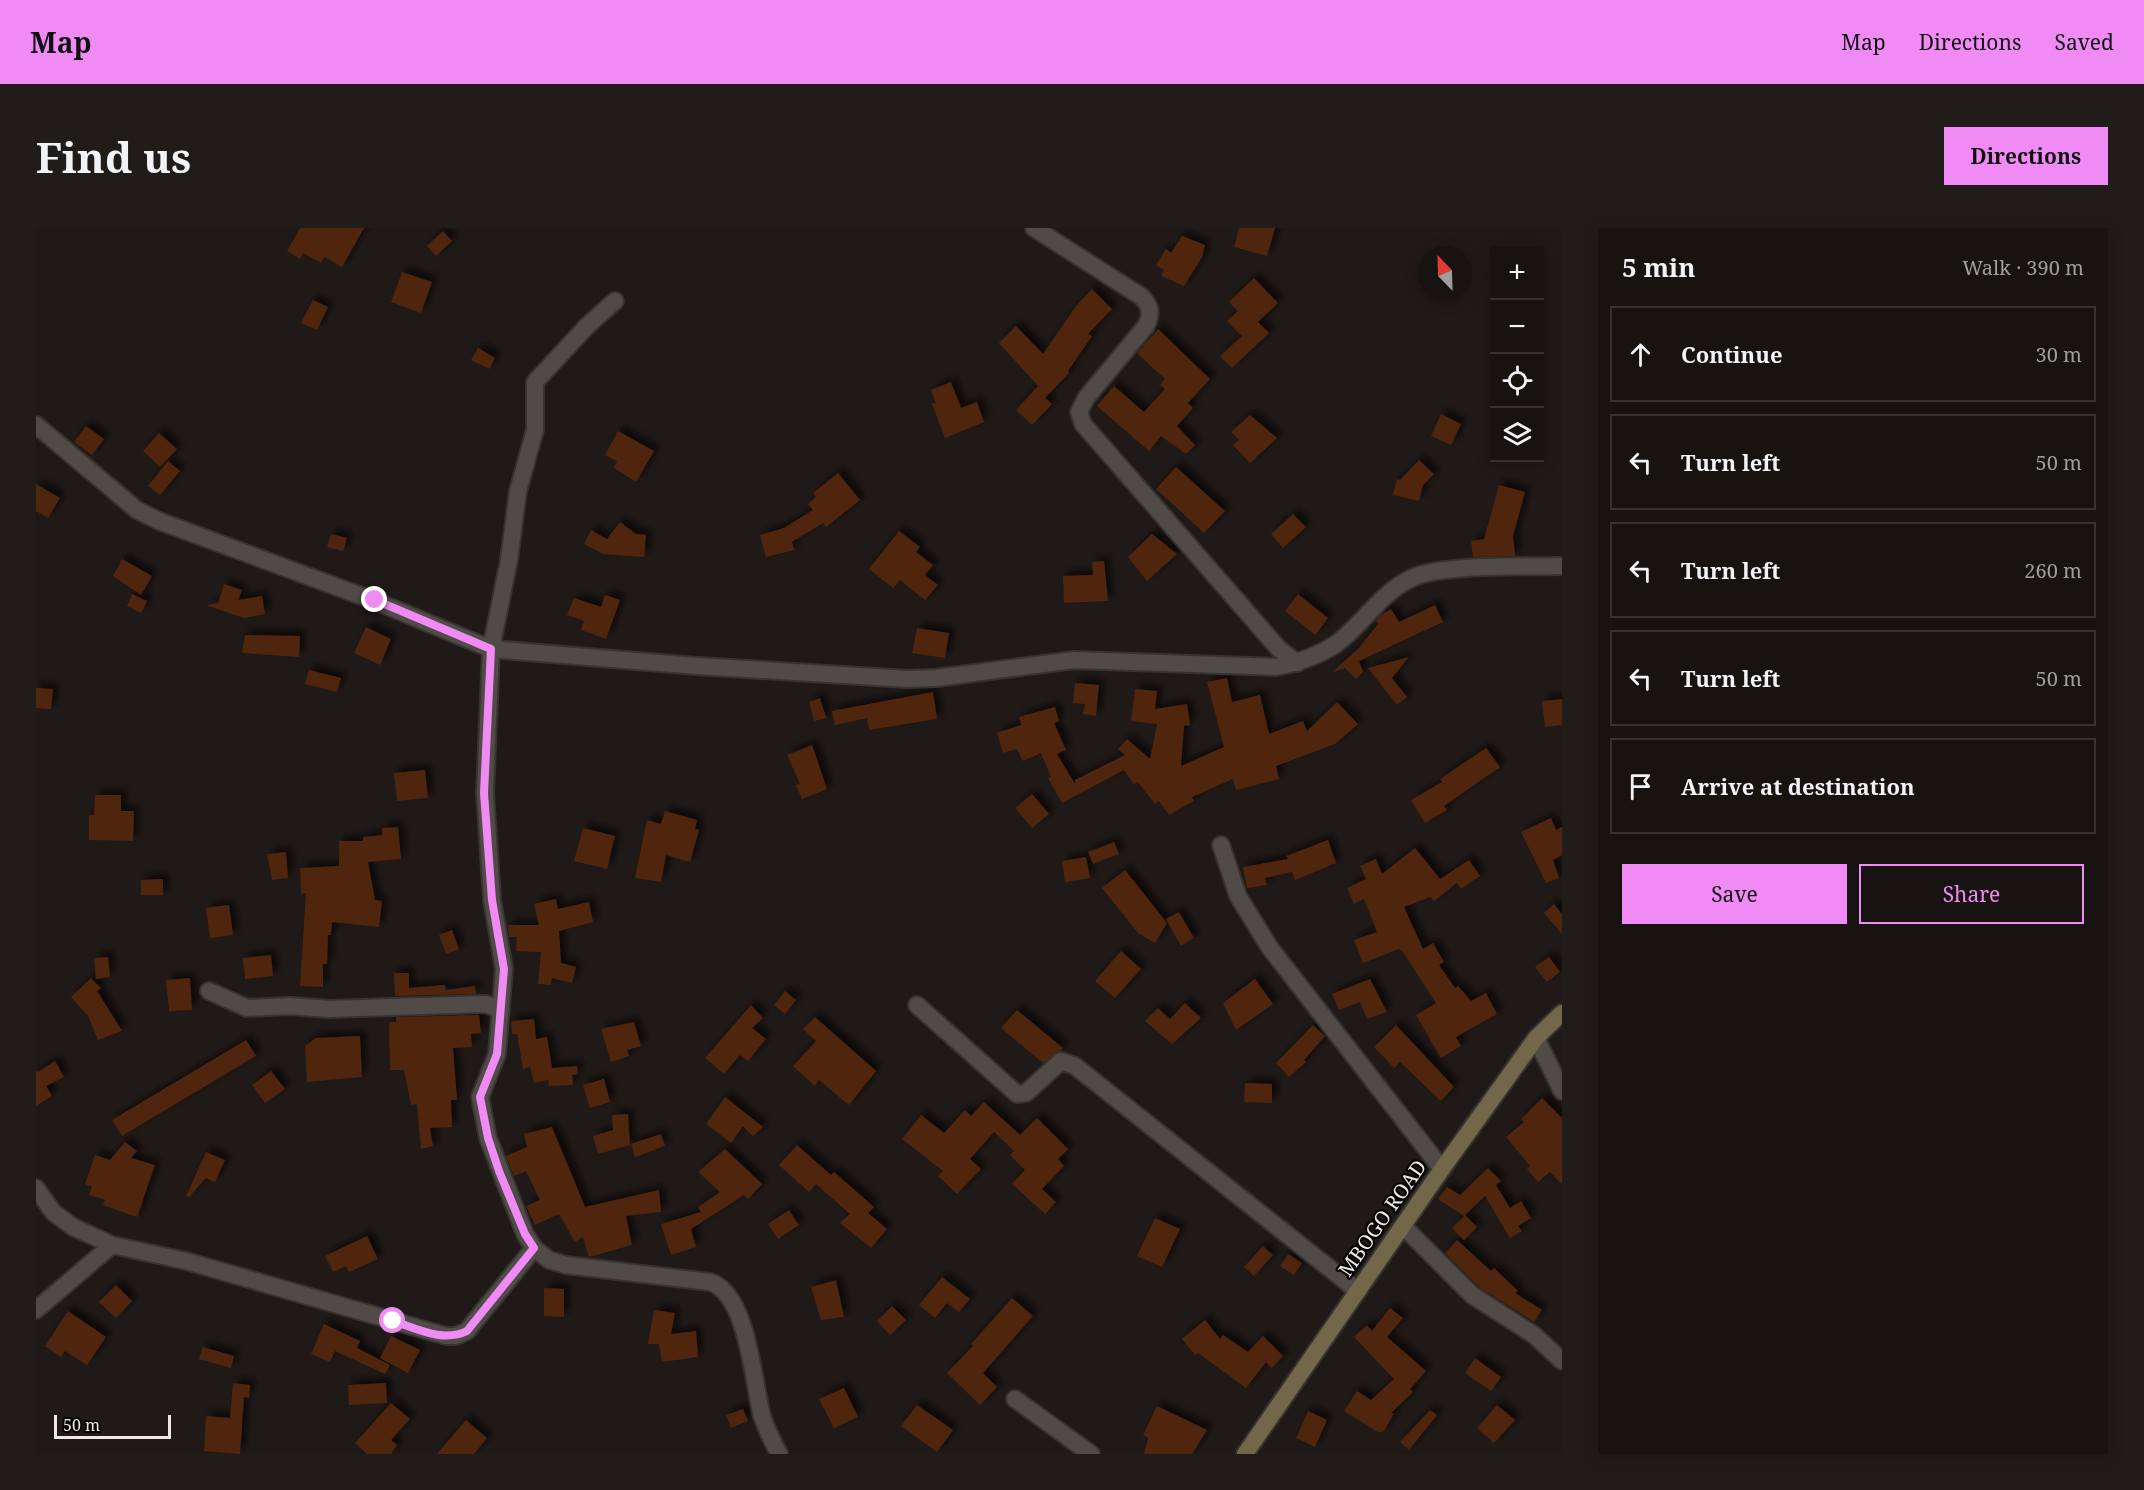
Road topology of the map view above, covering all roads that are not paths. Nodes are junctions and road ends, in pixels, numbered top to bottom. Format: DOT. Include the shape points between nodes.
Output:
graph roads {
  1 [pos="1034,228"];
  2 [pos="615,301"];
  3 [pos="36,425"];
  4 [pos="1562,566"];
  5 [pos="491,649"];
  6 [pos="1297,663"];
  7 [pos="1221,844"];
  8 [pos="209,991"];
  9 [pos="917,1005"];
  10 [pos="501,1010"];
  11 [pos="1562,1013"];
  12 [pos="1536,1038"];
  13 [pos="1562,1091"];
  14 [pos="1442,1168"];
  15 [pos="36,1188"];
  16 [pos="1403,1226"];
  17 [pos="112,1245"];
  18 [pos="534,1248"];
  19 [pos="1358,1291"];
  20 [pos="36,1310"];
  21 [pos="1562,1361"];
  22 [pos="1016,1399"];
  23 [pos="779,1454"];
  24 [pos="1091,1454"];
  25 [pos="1245,1454"];
  1 -- 6 [label="street" via="1149,305 1151,315 1146,326 1086,398 1079,412 1083,424 1279,649"];
  2 -- 5 [label="street" via="588,324 535,382 535,430 518,491"];
  3 -- 5 [label="street" via="136,510 159,522 375,600"];
  4 -- 6 [label="street" via="1438,570 1417,575 1378,601 1335,645"];
  5 -- 6 [label="street" via="909,680 1074,660 1276,667"];
  5 -- 10 [label="street" via="484,793 492,900 504,969"];
  7 -- 14 [label="street" via="1238,896 1270,948"];
  8 -- 10 [label="street" via="247,1008 486,1004"];
  9 -- 19 [label="street" via="1017,1094 1026,1094 1061,1061 1075,1066"];
  10 -- 18 [label="street" via="497,1054 483,1087 481,1104 488,1138 508,1194"];
  11 -- 12 [label="main road, MBOGO ROAD"];
  12 -- 13 [label="street"];
  12 -- 14 [label="main road, MBOGO ROAD"];
  14 -- 16 [label="main road, MBOGO ROAD"];
  15 -- 17 [label="street" via="53,1212 73,1227"];
  16 -- 19 [label="main road, MBOGO ROAD"];
  16 -- 21 [label="street" via="1472,1295 1534,1335"];
  17 -- 18 [label="street" via="186,1261 446,1336 467,1331"];
  17 -- 20 [label="street"];
  18 -- 23 [label="street" via="549,1260 566,1265 719,1285 732,1299 740,1319 763,1416"];
  19 -- 25 [label="main road, MBOGO ROAD"];
  22 -- 24 [label="street"];
}
